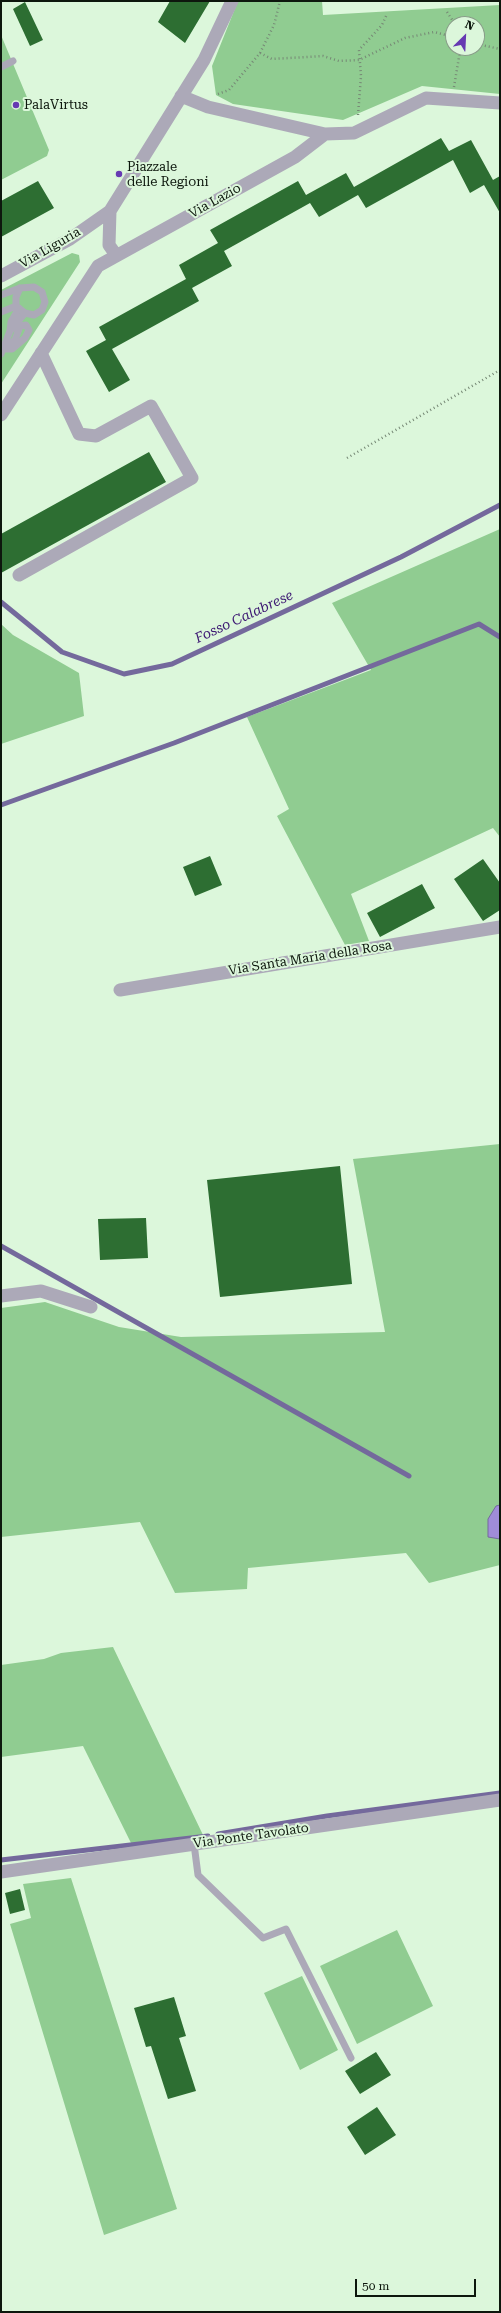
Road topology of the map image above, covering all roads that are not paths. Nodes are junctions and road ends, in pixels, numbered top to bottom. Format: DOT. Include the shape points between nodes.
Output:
graph roads {
  1 [pos="232,1"];
  2 [pos="13,61"];
  3 [pos="1,67"];
  4 [pos="181,96"];
  5 [pos="500,103"];
  6 [pos="325,134"];
  7 [pos="110,211"];
  8 [pos="113,250"];
  9 [pos="1,276"];
  10 [pos="20,288"];
  11 [pos="1,295"];
  12 [pos="19,307"];
  13 [pos="1,312"];
  14 [pos="6,335"];
  15 [pos="3,348"];
  16 [pos="41,353"];
  17 [pos="1,415"];
  18 [pos="19,575"];
  19 [pos="500,927"];
  20 [pos="120,990"];
  21 [pos="1,1296"];
  22 [pos="91,1307"];
  23 [pos="500,1800"];
  24 [pos="194,1844"];
  25 [pos="1,1872"];
  26 [pos="352,2058"];
  1 -- 4 [label="street" via="204,60"];
  2 -- 3 [label="lane"];
  4 -- 6 [label="street" via="208,107"];
  4 -- 7 [label="street"];
  5 -- 6 [label="street" via="426,98 354,132"];
  6 -- 8 [label="street, Via Lazio" via="295,157"];
  7 -- 8 [label="street"];
  7 -- 9 [label="street, Via Liguria" via="70,239"];
  8 -- 16 [label="street, Via Lazio" via="98,266"];
  10 -- 11 [label="lane"];
  10 -- 12 [label="lane"];
  10 -- 12 [label="lane" via="34,287 42,292 45,302 42,310 34,314"];
  11 -- 12 [label="lane"];
  12 -- 13 [label="lane"];
  12 -- 14 [label="lane"];
  14 -- 15 [label="lane"];
  16 -- 17 [label="street, Via Lazio"];
  16 -- 18 [label="street" via="79,434 96,436 151,406 192,478"];
  19 -- 20 [label="street, Via Santa Maria della Rosa"];
  21 -- 22 [label="street" via="42,1291"];
  23 -- 24 [label="street, Via Ponte Tavolato"];
  24 -- 25 [label="street, Via Ponte Tavolato"];
  24 -- 26 [label="lane" via="198,1875 263,1938 286,1929"];
}
